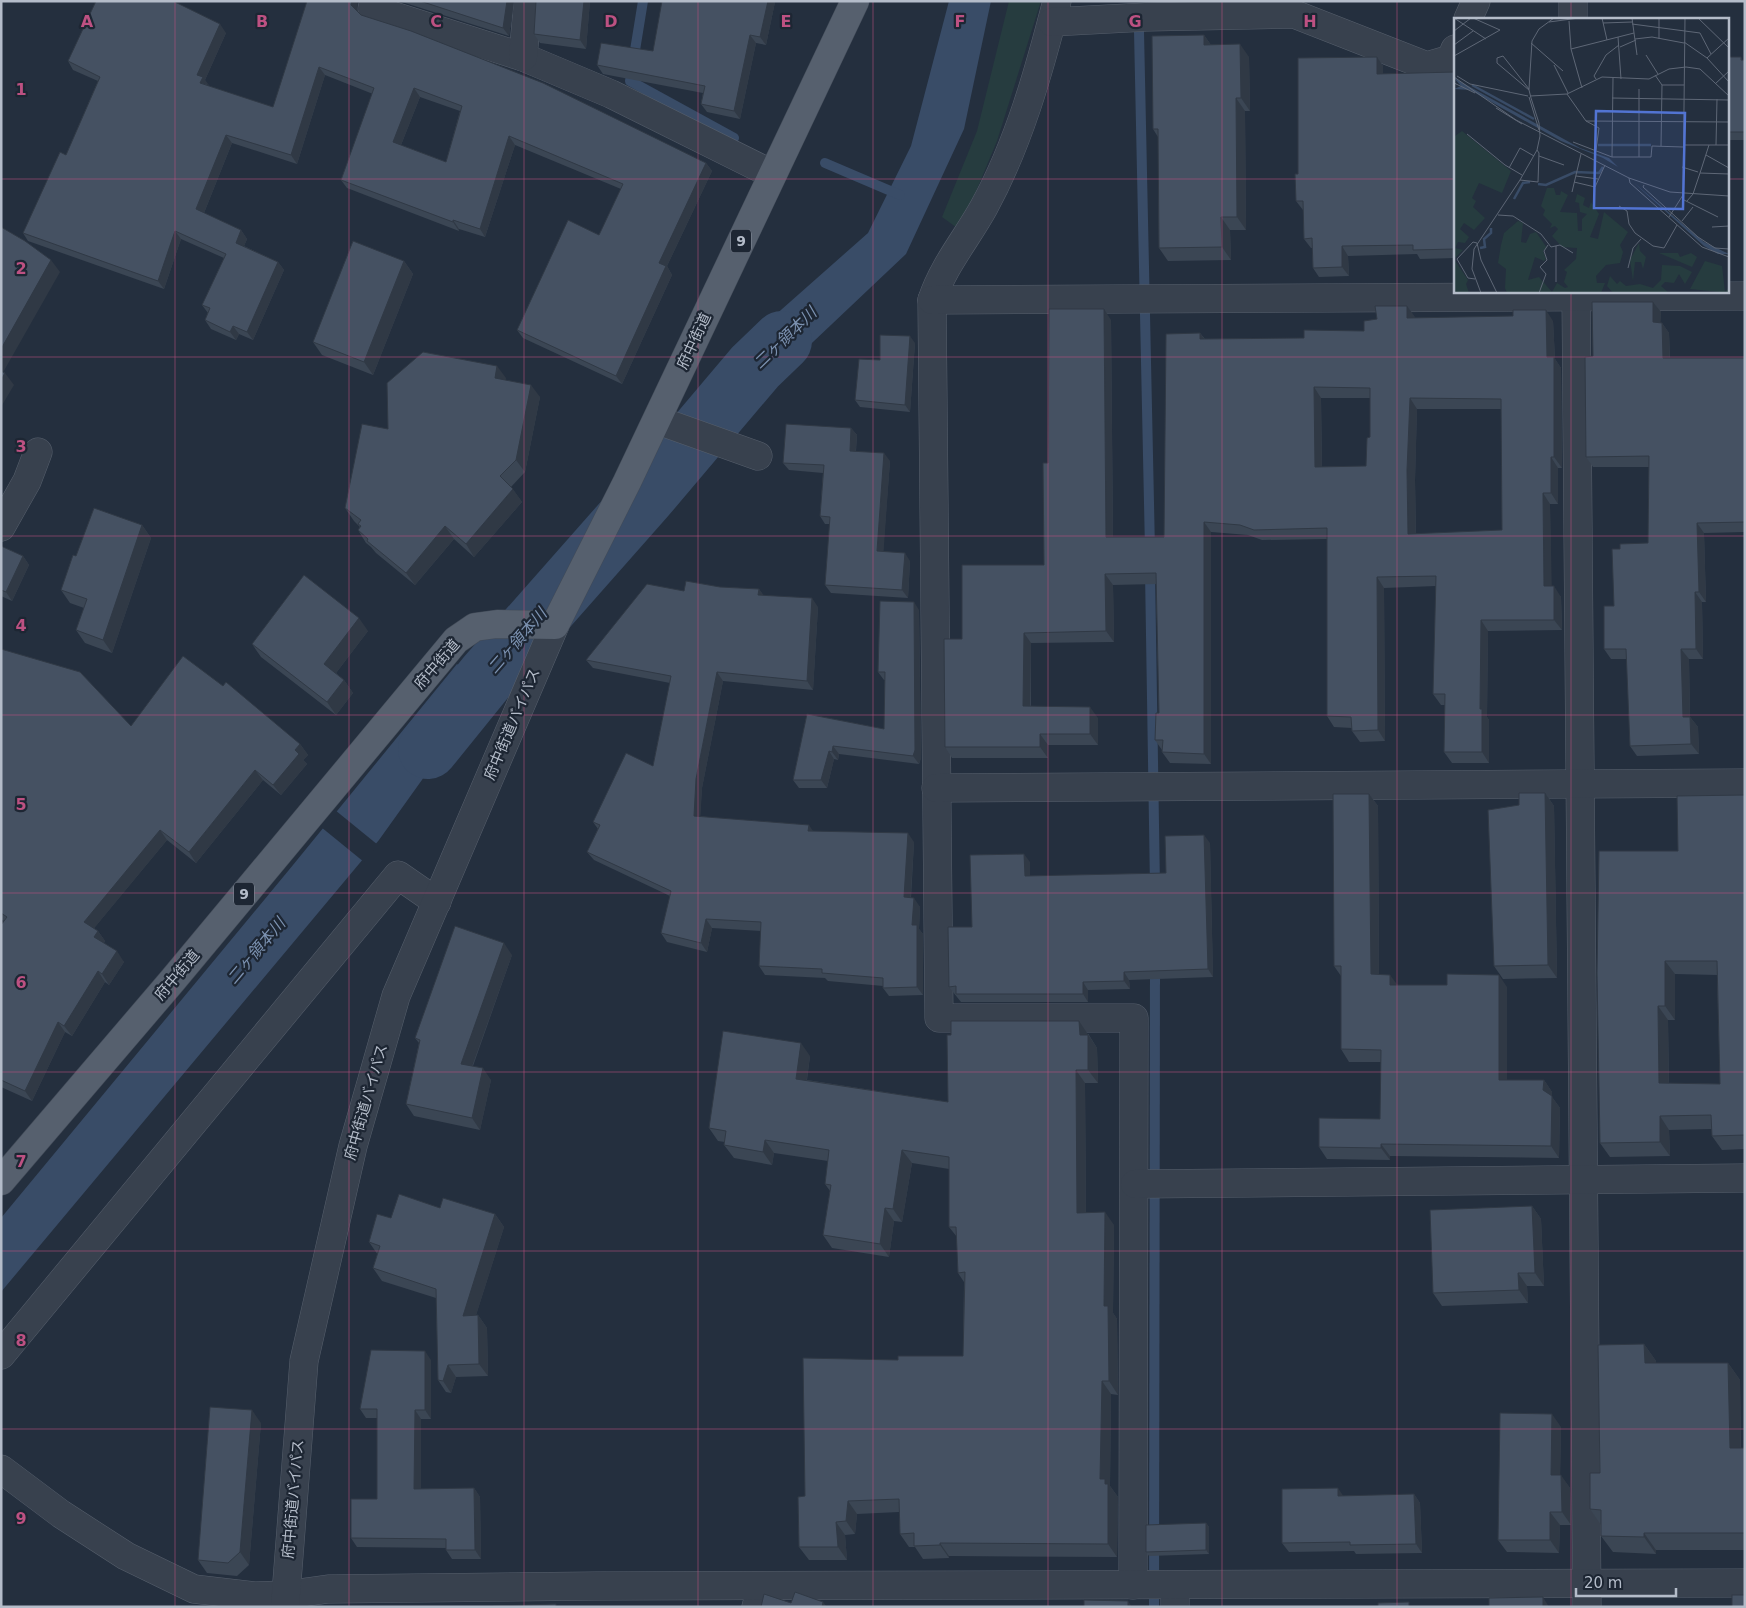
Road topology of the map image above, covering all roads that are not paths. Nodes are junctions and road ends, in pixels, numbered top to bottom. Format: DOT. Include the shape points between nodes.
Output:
graph roads {
  1 [pos="374,1"];
  2 [pos="528,1"];
  3 [pos="855,1"];
  4 [pos="1476,1"];
  5 [pos="1573,1"];
  6 [pos="1054,11"];
  7 [pos="1468,18"];
  8 [pos="1573,18"];
  9 [pos="1454,51"];
  10 [pos="522,57"];
  11 [pos="772,174"];
  12 [pos="1576,295"];
  13 [pos="1745,296"];
  14 [pos="932,300"];
  15 [pos="658,421"];
  16 [pos="38,452"];
  17 [pos="758,456"];
  18 [pos="1,527"];
  19 [pos="555,625"];
  20 [pos="1745,783"];
  21 [pos="1581,784"];
  22 [pos="936,788"];
  23 [pos="437,902"];
  24 [pos="1745,1178"];
  25 [pos="1583,1179"];
  26 [pos="1,1181"];
  27 [pos="1148,1184"];
  28 [pos="1,1355"];
  29 [pos="1,1469"];
  30 [pos="1745,1583"];
  31 [pos="1159,1589"];
  32 [pos="1587,1595"];
  33 [pos="759,1596"];
  34 [pos="190,1598"];
  35 [pos="285,1601"];
  1 -- 10 [label="street" via="372,10"];
  2 -- 10 [label="street"];
  3 -- 11 [label="main road, 府中街道 / 9"];
  4 -- 7 [label="street"];
  5 -- 8 [label="street"];
  6 -- 9 [label="street" via="1146,17 1294,14 1427,66 1450,59"];
  6 -- 14 [label="street" via="1013,148 984,207 938,283"];
  10 -- 11 [label="street" via="611,94"];
  11 -- 15 [label="main road, 府中街道 / 9"];
  12 -- 13 [label="street"];
  12 -- 14 [label="street"];
  12 -- 21 [label="street"];
  14 -- 22 [label="street"];
  15 -- 17 [label="street"];
  15 -- 19 [label="main road, 府中街道 / 9"];
  16 -- 18 [label="street" via="27,481"];
  19 -- 23 [label="street, 府中街道バイパス"];
  19 -- 26 [label="main road, 府中街道 / 9" via="475,627 456,640 172,982"];
  20 -- 21 [label="street"];
  21 -- 22 [label="street"];
  21 -- 25 [label="street"];
  22 -- 27 [label="street" via="939,1018 1134,1018"];
  23 -- 28 [label="street" via="398,875"];
  23 -- 35 [label="street, 府中街道バイパス" via="396,996 353,1146 304,1361"];
  24 -- 25 [label="street"];
  25 -- 27 [label="street"];
  25 -- 32 [label="street"];
  27 -- 31 [label="street"];
  29 -- 34 [label="street" via="60,1514"];
  30 -- 32 [label="street"];
  31 -- 32 [label="street"];
  31 -- 33 [label="street"];
  33 -- 35 [label="street" via="328,1589"];
  34 -- 35 [label="street" via="254,1596"];
}
